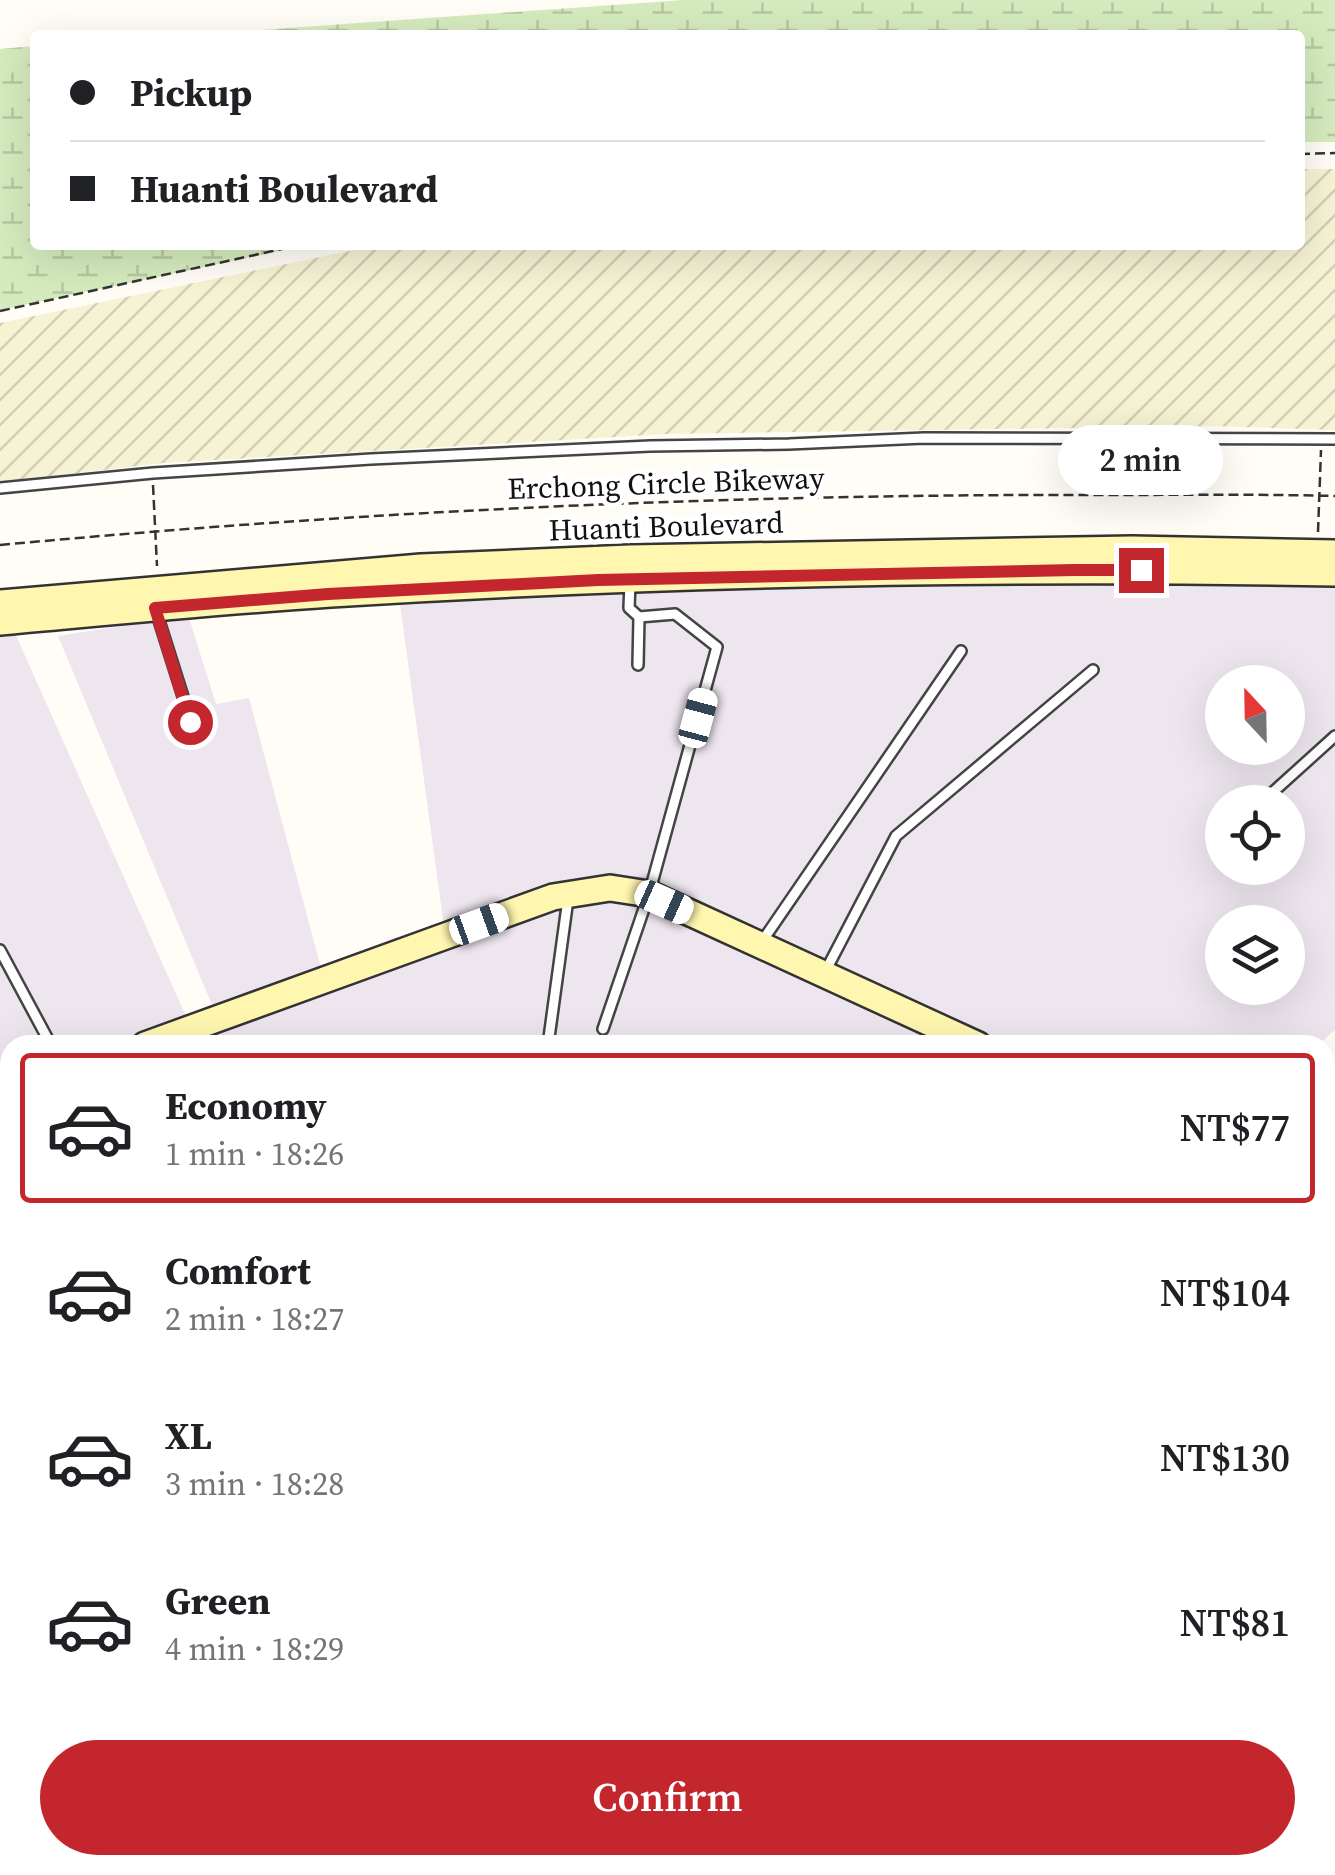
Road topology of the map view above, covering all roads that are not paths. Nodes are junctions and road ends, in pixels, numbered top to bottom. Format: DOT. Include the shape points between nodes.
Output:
graph roads {
  1 [pos="1335,439"];
  2 [pos="0,488"];
  3 [pos="1327,548"];
  4 [pos="1335,572"];
  5 [pos="630,578"];
  6 [pos="0,602"];
  7 [pos="155,608"];
  8 [pos="639,617"];
  9 [pos="0,622"];
  10 [pos="961,651"];
  11 [pos="638,666"];
  12 [pos="1094,670"];
  13 [pos="190,722"];
  14 [pos="1335,736"];
  15 [pos="1281,785"];
  16 [pos="569,893"];
  17 [pos="650,894"];
  18 [pos="760,945"];
  19 [pos="0,950"];
  20 [pos="824,974"];
  21 [pos="603,1029"];
  22 [pos="46,1035"];
  23 [pos="172,1035"];
  24 [pos="549,1035"];
  25 [pos="956,1035"];
  1 -- 2 [label="lane" via="924,438 650,446 371,459"];
  3 -- 6 [label="street, Huanti Boulevard" via="630,558 421,567"];
  4 -- 5 [label="street, Huanti Boulevard"];
  5 -- 7 [label="street, Huanti Boulevard"];
  5 -- 8 [label="lane" via="628,608"];
  7 -- 9 [label="street, Huanti Boulevard"];
  7 -- 13 [label="lane"];
  8 -- 11 [label="lane"];
  8 -- 17 [label="lane" via="674,614 717,647"];
  10 -- 18 [label="lane"];
  12 -- 20 [label="lane" via="896,836"];
  14 -- 15 [label="lane"];
  16 -- 17 [label="street" via="610,888"];
  16 -- 23 [label="street"];
  16 -- 24 [label="lane"];
  17 -- 18 [label="street"];
  17 -- 21 [label="lane"];
  18 -- 20 [label="street"];
  19 -- 22 [label="lane"];
  20 -- 25 [label="street"];
}
